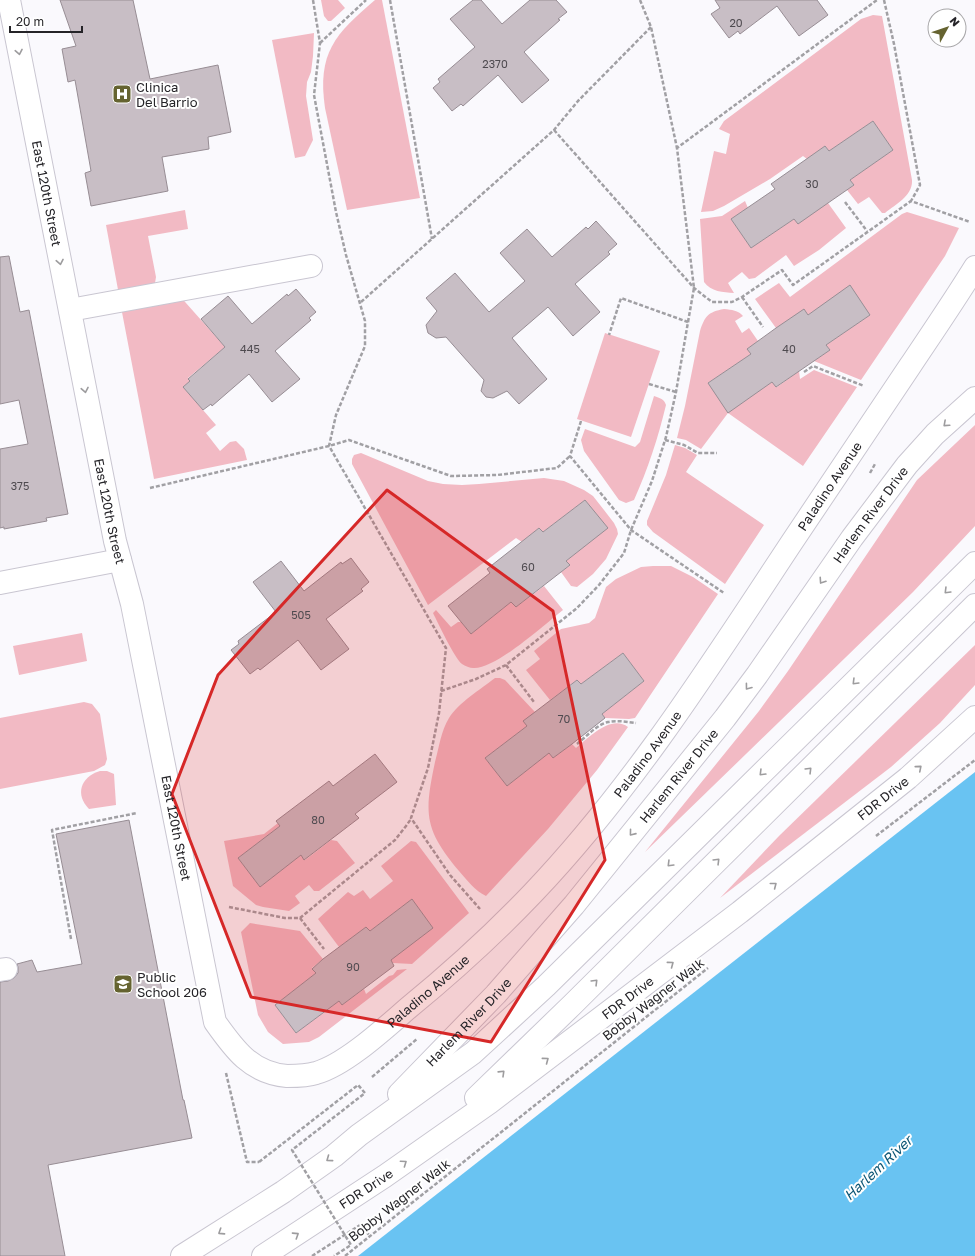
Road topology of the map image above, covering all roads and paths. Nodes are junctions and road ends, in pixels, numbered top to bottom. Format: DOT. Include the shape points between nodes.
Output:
graph roads {
  1 [pos="9,0"];
  2 [pos="313,0"];
  3 [pos="366,0"];
  4 [pos="390,0"];
  5 [pos="640,0"];
  6 [pos="877,0"];
  7 [pos="884,0"];
  8 [pos="651,27"];
  9 [pos="320,43"];
  10 [pos="554,130"];
  11 [pos="677,148"];
  12 [pos="911,201"];
  13 [pos="846,202"];
  14 [pos="970,222"];
  15 [pos="867,231"];
  16 [pos="432,239"];
  17 [pos="311,266"];
  18 [pos="975,267"];
  19 [pos="694,288"];
  20 [pos="742,297"];
  21 [pos="360,302"];
  22 [pos="70,310"];
  23 [pos="688,322"];
  24 [pos="763,327"];
  25 [pos="609,334"];
  26 [pos="804,372"];
  27 [pos="649,384"];
  28 [pos="864,386"];
  29 [pos="676,392"];
  30 [pos="975,398"];
  31 [pos="581,421"];
  32 [pos="665,440"];
  33 [pos="329,446"];
  34 [pos="717,453"];
  35 [pos="570,456"];
  36 [pos="150,488"];
  37 [pos="631,530"];
  38 [pos="120,560"];
  39 [pos="975,563"];
  40 [pos="0,583"];
  41 [pos="724,593"];
  42 [pos="975,605"];
  43 [pos="506,665"];
  44 [pos="441,691"];
  45 [pos="534,702"];
  46 [pos="975,717"];
  47 [pos="636,723"];
  48 [pos="577,744"];
  49 [pos="975,760"];
  50 [pos="137,813"];
  51 [pos="411,818"];
  52 [pos="876,836"];
  53 [pos="229,907"];
  54 [pos="480,909"];
  55 [pos="300,918"];
  56 [pos="71,939"];
  57 [pos="324,950"];
  58 [pos="714,964"];
  59 [pos="214,1022"];
  60 [pos="225,1066"];
  61 [pos="359,1135"];
  62 [pos="424,1149"];
  63 [pos="370,1236"];
  64 [pos="182,1256"];
  65 [pos="263,1256"];
  66 [pos="312,1256"];
  67 [pos="334,1256"];
  68 [pos="345,1256"];
  1 -- 22 [label="main road, East 120th Street, one-way"];
  2 -- 9 [label="path"];
  3 -- 9 [label="path"];
  4 -- 16 [label="path"];
  5 -- 8 [label="path"];
  6 -- 11 [label="path"];
  7 -- 12 [label="path" via="920,185"];
  8 -- 10 [label="path" via="578,101"];
  8 -- 11 [label="path"];
  9 -- 21 [label="path" via="314,95 336,212"];
  10 -- 16 [label="path"];
  10 -- 19 [label="path"];
  11 -- 19 [label="path"];
  12 -- 14 [label="path"];
  12 -- 15 [label="path"];
  13 -- 15 [label="path"];
  15 -- 20 [label="path" via="793,284 782,270"];
  16 -- 21 [label="path"];
  17 -- 22 [label="main road"];
  18 -- 59 [label="main road, Paladino Avenue" via="681,706 624,786 533,893 449,974 364,1045 316,1074 275,1074 261,1070 239,1054"];
  19 -- 20 [label="path" via="712,302 732,302"];
  19 -- 23 [label="path"];
  20 -- 24 [label="path"];
  21 -- 33 [label="path" via="365,321 365,346 336,415"];
  22 -- 38 [label="main road, East 120th Street, one-way" via="114,541"];
  23 -- 25 [label="path" via="621,298"];
  23 -- 29 [label="path"];
  26 -- 28 [label="path" via="813,366"];
  27 -- 29 [label="path"];
  29 -- 32 [label="path"];
  30 -- 61 [label="main road, Harlem River Drive, one-way" via="935,434 907,465 852,538 758,675 574,905 496,994"];
  31 -- 35 [label="path"];
  32 -- 34 [label="path" via="684,444 698,453"];
  32 -- 37 [label="path" via="652,481"];
  33 -- 35 [label="path" via="349,440 451,476 497,475 557,468"];
  33 -- 36 [label="path"];
  33 -- 44 [label="path" via="446,648"];
  35 -- 37 [label="path"];
  37 -- 41 [label="path"];
  37 -- 43 [label="path" via="624,553 599,585 576,608"];
  38 -- 40 [label="main road"];
  38 -- 59 [label="main road, East 120th Street" via="132,604"];
  39 -- 61 [label="main road, one-way" via="474,1053"];
  62 -- 42 [label="main road, one-way"];
  43 -- 44 [label="path"];
  43 -- 45 [label="path"];
  44 -- 51 [label="path" via="428,768"];
  62 -- 46 [label="main road, FDR Drive, one-way" via="489,1103 740,912 908,778"];
  47 -- 48 [label="path" via="608,722"];
  49 -- 52 [label="path"];
  50 -- 56 [label="path" via="52,830"];
  51 -- 54 [label="path" via="450,875"];
  51 -- 55 [label="path" via="395,840"];
  53 -- 55 [label="path" via="285,918"];
  55 -- 57 [label="path"];
  58 -- 63 [label="path, Bobby Wagner Walk"];
  60 -- 67 [label="path, bridge" via="247,1162 259,1162 358,1085 365,1093 292,1150 352,1244"];
  61 -- 64 [label="main road, one-way" via="283,1192"];
  65 -- 62 [label="main road, FDR Drive, one-way"];
  63 -- 66 [label="path" via="360,1225"];
  63 -- 68 [label="path, Bobby Wagner Walk"];
}
